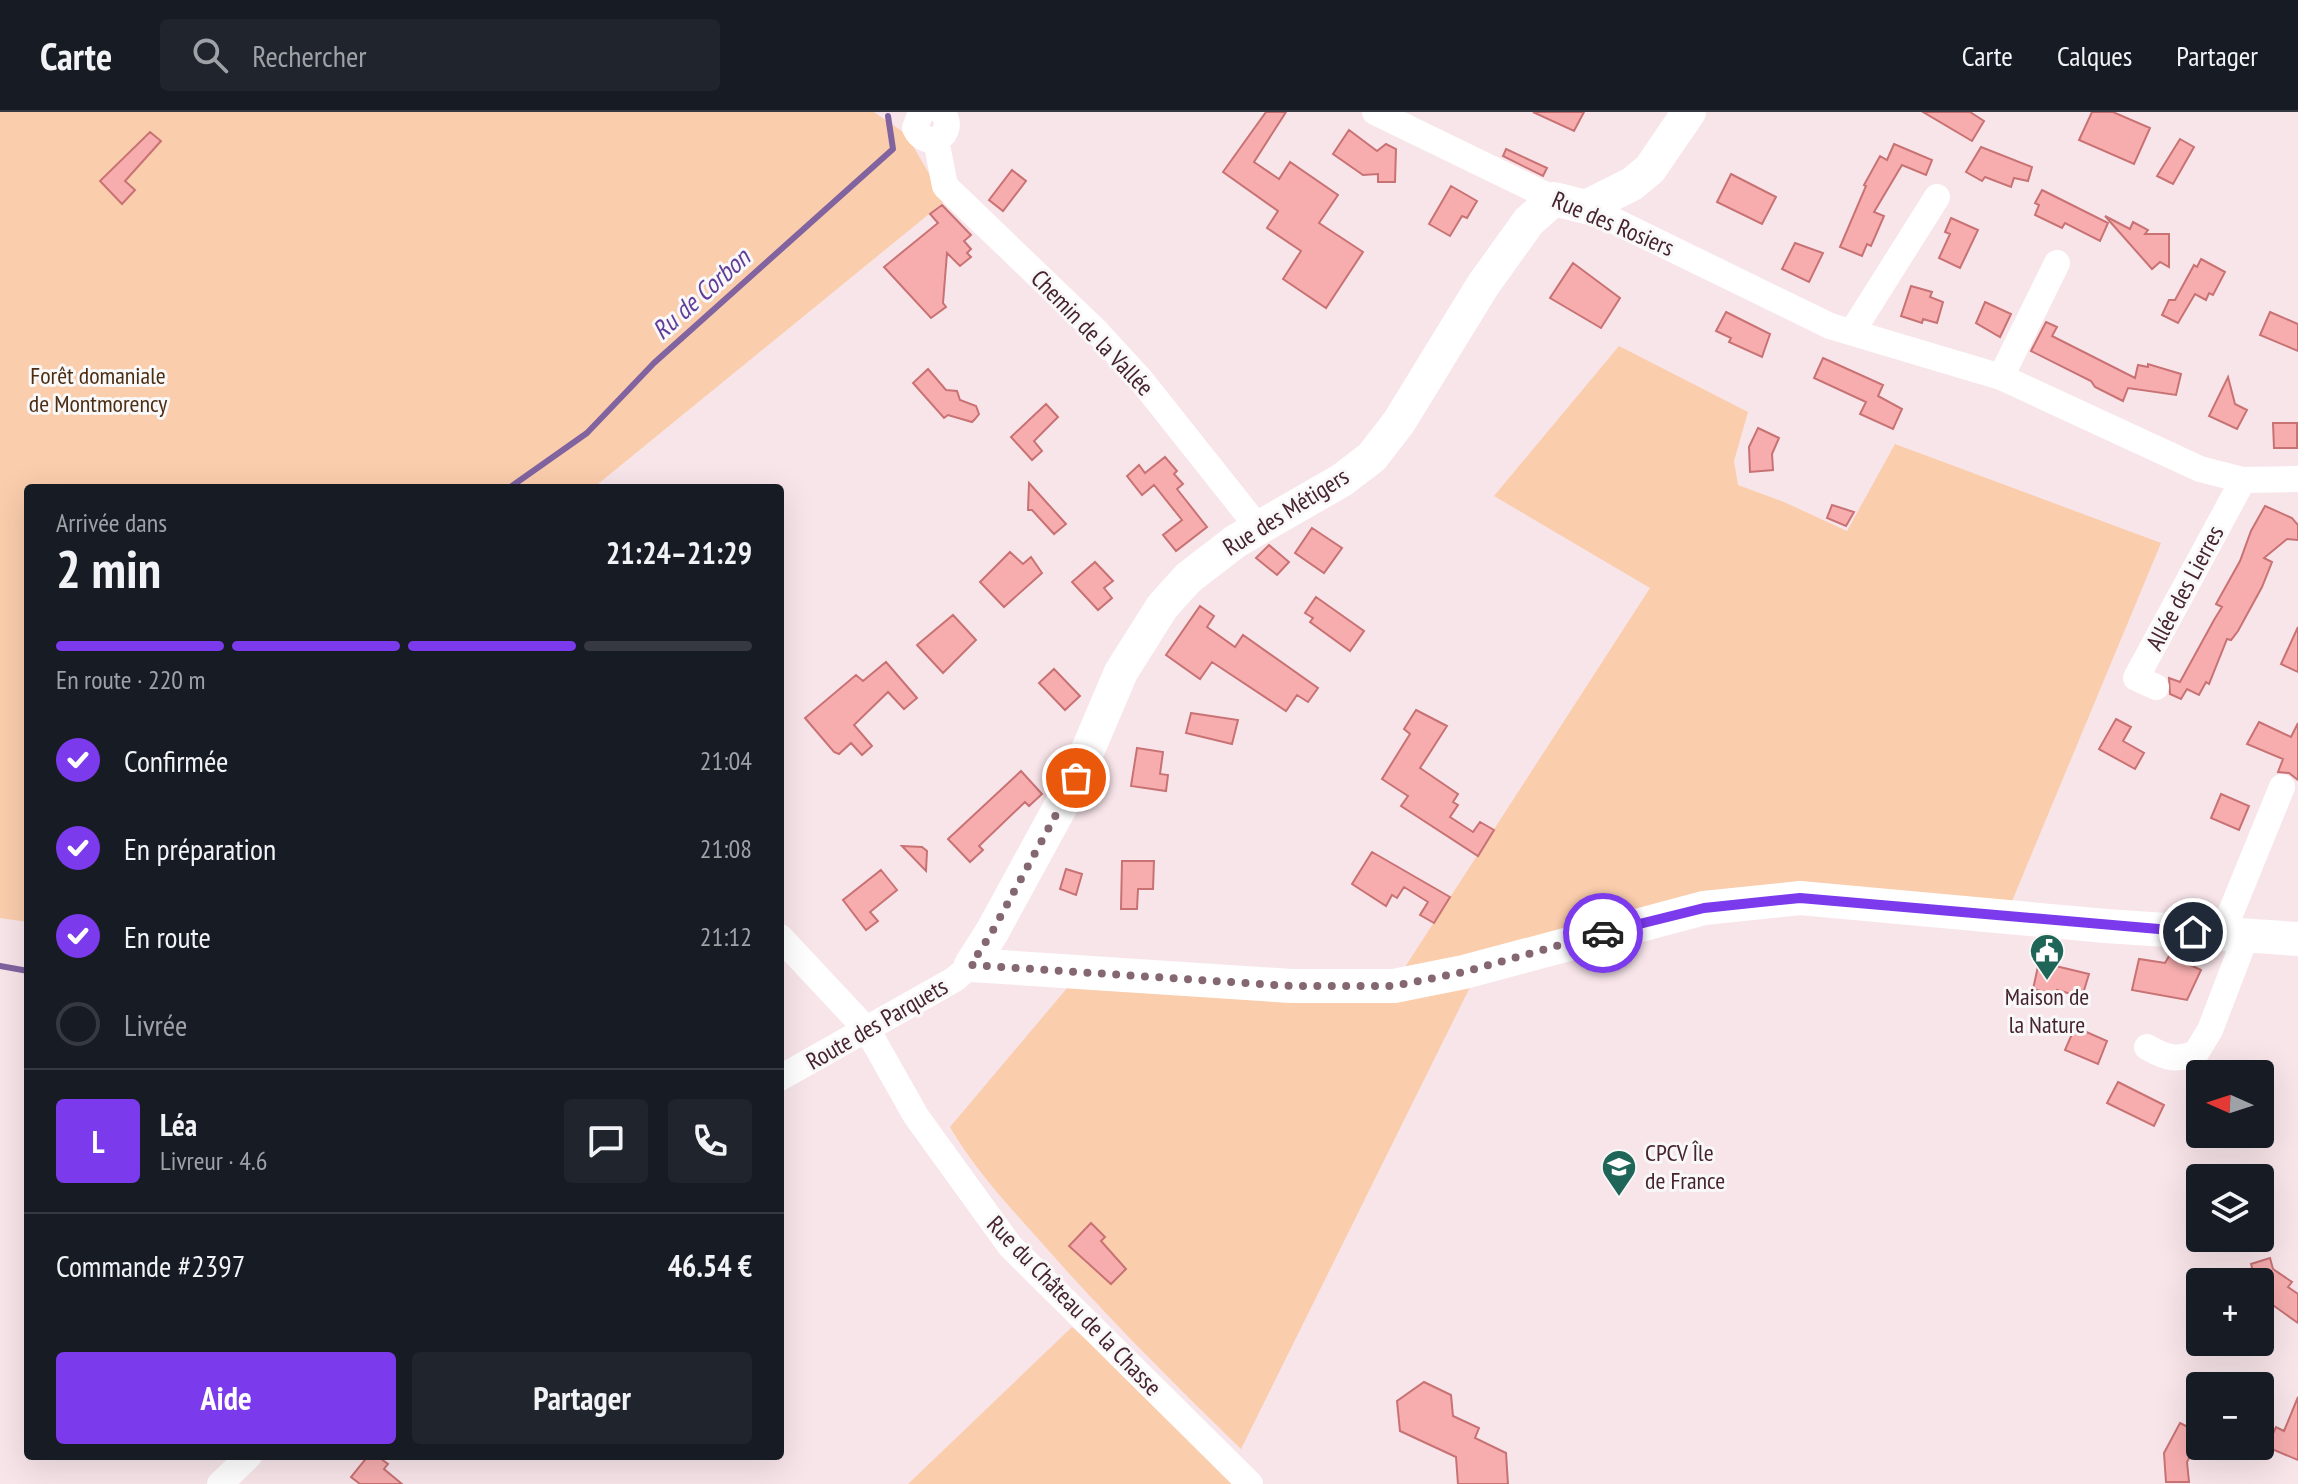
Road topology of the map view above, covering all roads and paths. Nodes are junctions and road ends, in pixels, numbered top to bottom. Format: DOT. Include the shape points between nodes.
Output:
graph roads {
  1 [pos="938,112"];
  2 [pos="1375,112"];
  3 [pos="1689,112"];
  4 [pos="1937,197"];
  5 [pos="1570,203"];
  6 [pos="2057,263"];
  7 [pos="1852,332"];
  8 [pos="2001,377"];
  9 [pos="2298,479"];
  10 [pos="2243,480"];
  11 [pos="1257,526"];
  12 [pos="2156,687"];
  13 [pos="2282,787"];
  14 [pos="2234,935"];
  15 [pos="2298,939"];
  16 [pos="784,941"];
  17 [pos="971,965"];
  18 [pos="868,1031"];
  19 [pos="2147,1047"];
  20 [pos="784,1076"];
  21 [pos="245,1460"];
  22 [pos="220,1484"];
  23 [pos="1250,1484"];
  1 -- 11 [label="street, Chemin de la Vallée" via="947,129 936,140 945,186 1097,332"];
  2 -- 5 [label="street, Rue des Rosiers"];
  3 -- 5 [label="main road, Rue des Métigers" via="1650,169 1619,192"];
  4 -- 7 [label="street"];
  5 -- 7 [label="street, Rue des Rosiers"];
  5 -- 11 [label="main road, Rue des Métigers" via="1529,221 1372,457 1342,480"];
  6 -- 8 [label="street"];
  7 -- 8 [label="street, Rue des Rosiers"];
  8 -- 10 [label="street, Rue des Rosiers" via="2200,469"];
  9 -- 10 [label="street, Rue des Rosiers"];
  10 -- 12 [label="street, Allée des Lierres" via="2136,678"];
  11 -- 17 [label="main road, Rue des Métigers" via="1188,578 1140,640 1076,778"];
  13 -- 14 [label="street"];
  14 -- 15 [label="main road"];
  14 -- 17 [label="main road" via="1800,898 1704,908 1394,986 1291,986"];
  14 -- 19 [label="street" via="2210,1030 2196,1053 2179,1060"];
  16 -- 18 [label="street, Rue du Château de la Chasse"];
  17 -- 18 [label="street, Route des Parquets"];
  18 -- 20 [label="street, Route des Parquets"];
  18 -- 23 [label="street, Rue du Château de la Chasse" via="916,1116 1010,1246"];
  21 -- 22 [label="street"];
}
